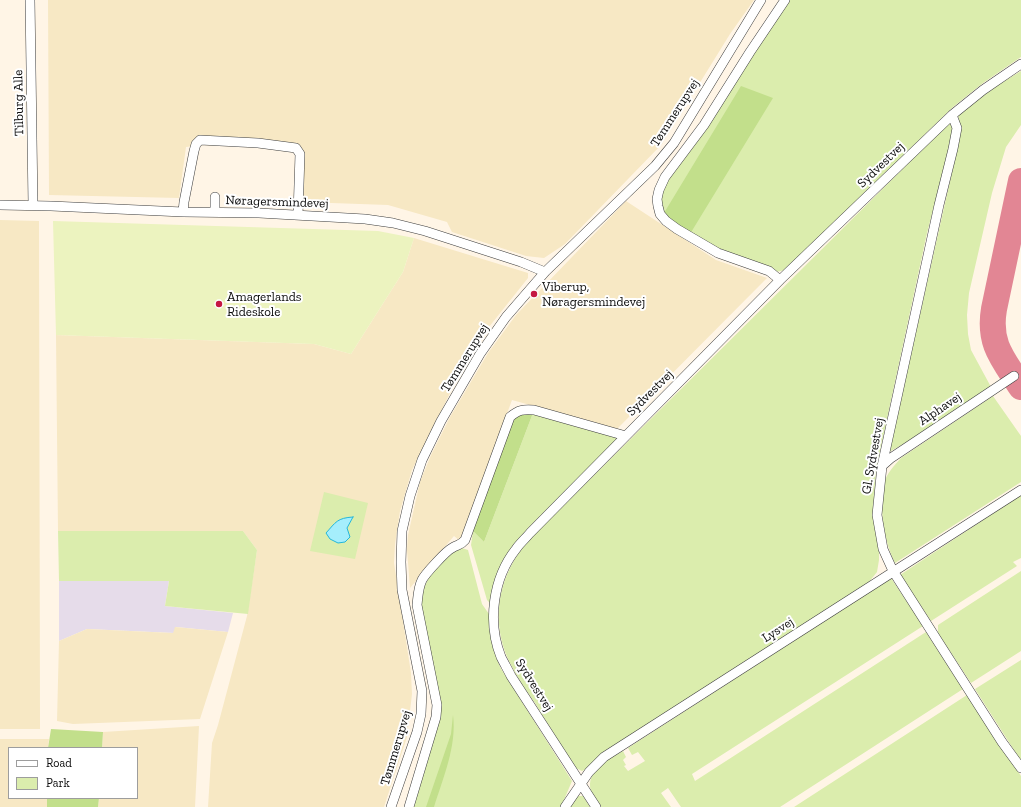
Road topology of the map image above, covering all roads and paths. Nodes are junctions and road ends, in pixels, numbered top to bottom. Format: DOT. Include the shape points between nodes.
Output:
graph roads {
  1 [pos="30,0"];
  2 [pos="761,0"];
  3 [pos="785,0"];
  4 [pos="1021,64"];
  5 [pos="952,115"];
  6 [pos="215,197"];
  7 [pos="0,205"];
  8 [pos="33,205"];
  9 [pos="183,212"];
  10 [pos="215,212"];
  11 [pos="298,215"];
  12 [pos="545,272"];
  13 [pos="780,280"];
  14 [pos="1014,376"];
  15 [pos="626,436"];
  16 [pos="882,466"];
  17 [pos="1021,490"];
  18 [pos="893,571"];
  19 [pos="1021,768"];
  20 [pos="581,783"];
  21 [pos="391,807"];
  22 [pos="409,807"];
  23 [pos="565,807"];
  24 [pos="596,807"];
  1 -- 8 [label="street, Tilburg Alle"];
  2 -- 12 [label="street, Tømmerupvej" via="674,143 655,166"];
  3 -- 13 [label="street" via="704,125 665,178 658,199 660,214 677,229 718,253 769,271"];
  4 -- 5 [label="street, Sydvestvej"];
  5 -- 13 [label="street, Sydvestvej"];
  5 -- 16 [label="street, Gl. Sydvestvej" via="957,128 953,149"];
  6 -- 10 [label="street"];
  7 -- 8 [label="street, Nøragersmindevej"];
  8 -- 9 [label="street, Nøragersmindevej"];
  9 -- 10 [label="street, Nøragersmindevej"];
  9 -- 11 [label="street" via="194,151 200,140 258,143 298,150"];
  10 -- 11 [label="street, Nøragersmindevej"];
  11 -- 12 [label="street, Nøragersmindevej" via="393,223 425,231"];
  12 -- 21 [label="street, Tømmerupvej" via="506,317 480,354 425,453 410,496 402,531 402,590 422,691 421,714"];
  13 -- 15 [label="street, Sydvestvej"];
  14 -- 16 [label="street, Alphavej"];
  15 -- 20 [label="street, Sydvestvej" via="516,549 499,583 494,612 495,634 501,656 511,676"];
  15 -- 22 [label="street" via="534,410 517,411 510,417 465,540 461,545 452,547 439,560 422,580 418,592 418,605 437,705 436,717"];
  16 -- 18 [label="street, Gl. Sydvestvej" via="877,515 883,549"];
  17 -- 18 [label="street, Lysvej"];
  18 -- 19 [label="street, Gl. Sydvestvej"];
  18 -- 20 [label="street, Lysvej" via="604,757"];
  20 -- 23 [label="street, Lysvej"];
  20 -- 24 [label="street, Sydvestvej"];
}
